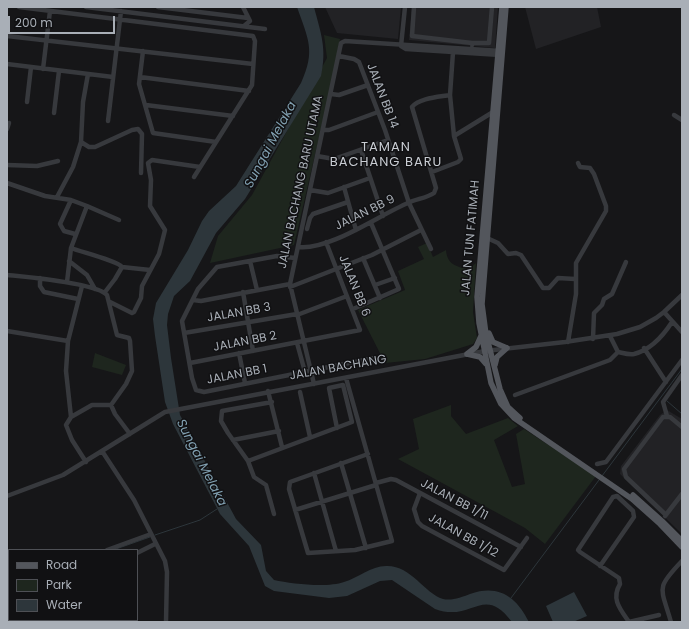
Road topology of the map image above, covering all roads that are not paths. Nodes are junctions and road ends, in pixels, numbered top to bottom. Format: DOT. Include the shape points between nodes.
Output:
graph roads {
  1 [pos="19,7"];
  2 [pos="86,7"];
  3 [pos="158,7"];
  4 [pos="243,7"];
  5 [pos="405,7"];
  6 [pos="414,7"];
  7 [pos="492,7"];
  8 [pos="502,7"];
  9 [pos="506,7"];
  10 [pos="50,11"];
  11 [pos="121,12"];
  12 [pos="248,18"];
  13 [pos="120,20"];
  14 [pos="244,26"];
  15 [pos="265,29"];
  16 [pos="7,36"];
  17 [pos="47,40"];
  18 [pos="472,43"];
  19 [pos="401,46"];
  20 [pos="118,48"];
  21 [pos="472,49"];
  22 [pos="143,51"];
  23 [pos="453,52"];
  24 [pos="501,53"];
  25 [pos="339,56"];
  26 [pos="7,64"];
  27 [pos="253,64"];
  28 [pos="31,67"];
  29 [pos="43,68"];
  30 [pos="59,71"];
  31 [pos="88,74"];
  32 [pos="113,77"];
  33 [pos="140,77"];
  34 [pos="368,85"];
  35 [pos="249,91"];
  36 [pos="330,94"];
  37 [pos="450,95"];
  38 [pos="27,102"];
  39 [pos="146,106"];
  40 [pos="378,112"];
  41 [pos="493,112"];
  42 [pos="54,113"];
  43 [pos="674,115"];
  44 [pos="233,116"];
  45 [pos="682,120"];
  46 [pos="108,121"];
  47 [pos="8,123"];
  48 [pos="7,129"];
  49 [pos="323,130"];
  50 [pos="454,136"];
  51 [pos="388,140"];
  52 [pos="81,142"];
  53 [pos="216,142"];
  54 [pos="361,150"];
  55 [pos="317,156"];
  56 [pos="58,161"];
  57 [pos="578,163"];
  58 [pos="7,165"];
  59 [pos="200,167"];
  60 [pos="432,172"];
  61 [pos="141,173"];
  62 [pos="194,177"];
  63 [pos="370,178"];
  64 [pos="7,183"];
  65 [pos="344,187"];
  66 [pos="310,190"];
  67 [pos="57,197"];
  68 [pos="71,200"];
  69 [pos="348,202"];
  70 [pos="409,203"];
  71 [pos="87,206"];
  72 [pos="383,216"];
  73 [pos="119,220"];
  74 [pos="371,223"];
  75 [pos="307,229"];
  76 [pos="356,230"];
  77 [pos="421,230"];
  78 [pos="75,234"];
  79 [pos="487,238"];
  80 [pos="326,242"];
  81 [pos="298,247"];
  82 [pos="71,248"];
  83 [pos="383,250"];
  84 [pos="431,250"];
  85 [pos="295,258"];
  86 [pos="364,258"];
  87 [pos="69,261"];
  88 [pos="250,261"];
  89 [pos="626,262"];
  90 [pos="122,267"];
  91 [pos="336,269"];
  92 [pos="150,270"];
  93 [pos="7,275"];
  94 [pos="40,278"];
  95 [pos="395,278"];
  96 [pos="575,279"];
  97 [pos="67,282"];
  98 [pos="375,285"];
  99 [pos="82,286"];
  100 [pos="290,286"];
  101 [pos="95,289"];
  102 [pos="257,290"];
  103 [pos="105,292"];
  104 [pos="243,292"];
  105 [pos="682,295"];
  106 [pos="347,296"];
  107 [pos="380,298"];
  108 [pos="78,299"];
  109 [pos="193,300"];
  110 [pos="110,302"];
  111 [pos="353,310"];
  112 [pos="664,312"];
  113 [pos="297,315"];
  114 [pos="483,318"];
  115 [pos="248,322"];
  116 [pos="672,322"];
  117 [pos="480,330"];
  118 [pos="7,331"];
  119 [pos="682,332"];
  120 [pos="184,334"];
  121 [pos="610,336"];
  122 [pos="593,339"];
  123 [pos="68,341"];
  124 [pos="304,342"];
  125 [pos="568,342"];
  126 [pos="297,343"];
  127 [pos="507,348"];
  128 [pos="644,348"];
  129 [pos="487,350"];
  130 [pos="253,351"];
  131 [pos="618,352"];
  132 [pos="239,353"];
  133 [pos="467,354"];
  134 [pos="374,358"];
  135 [pos="682,360"];
  136 [pos="190,363"];
  137 [pos="495,370"];
  138 [pos="311,371"];
  139 [pos="304,372"];
  140 [pos="489,374"];
  141 [pos="682,375"];
  142 [pos="346,378"];
  143 [pos="666,382"];
  144 [pos="245,383"];
  145 [pos="314,384"];
  146 [pos="268,391"];
  147 [pos="300,392"];
  148 [pos="516,395"];
  149 [pos="272,402"];
  150 [pos="111,405"];
  151 [pos="665,416"];
  152 [pos="71,417"];
  153 [pos="682,427"];
  154 [pos="337,428"];
  155 [pos="279,431"];
  156 [pos="130,434"];
  157 [pos="310,437"];
  158 [pos="233,440"];
  159 [pos="282,447"];
  160 [pos="102,451"];
  161 [pos="368,454"];
  162 [pos="248,461"];
  163 [pos="86,462"];
  164 [pos="342,463"];
  165 [pos="597,464"];
  166 [pos="314,473"];
  167 [pos="598,473"];
  168 [pos="376,484"];
  169 [pos="420,493"];
  170 [pos="350,494"];
  171 [pos="682,494"];
  172 [pos="7,496"];
  173 [pos="322,502"];
  174 [pos="295,510"];
  175 [pos="274,514"];
  176 [pos="663,520"];
  177 [pos="151,534"];
  178 [pos="527,538"];
  179 [pos="682,541"];
  180 [pos="155,544"];
  181 [pos="521,547"];
  182 [pos="682,547"];
  183 [pos="366,548"];
  184 [pos="110,549"];
  185 [pos="336,550"];
  186 [pos="138,552"];
  187 [pos="682,561"];
  188 [pos="600,566"];
  189 [pos="659,615"];
  190 [pos="166,622"];
  191 [pos="629,622"];
  192 [pos="671,622"];
  1 -- 10 [label="street"];
  2 -- 11 [label="street"];
  3 -- 12 [label="street"];
  4 -- 12 [label="street"];
  5 -- 19 [label="street"];
  6 -- 18 [label="street" via="412,36"];
  7 -- 18 [label="street" via="489,44"];
  8 -- 24 [label="main road, JALAN TUN FATIMAH"];
  9 -- 24 [label="main road, JALAN TUN FATIMAH"];
  10 -- 13 [label="street"];
  10 -- 17 [label="street"];
  11 -- 13 [label="street"];
  11 -- 14 [label="street"];
  12 -- 14 [label="street" via="250,23"];
  13 -- 20 [label="street"];
  13 -- 27 [label="street" via="252,36 255,41"];
  14 -- 15 [label="street"];
  16 -- 17 [label="street"];
  17 -- 20 [label="street"];
  17 -- 29 [label="street"];
  18 -- 21 [label="street"];
  19 -- 21 [label="street" via="406,44"];
  19 -- 23 [label="street" via="406,49"];
  19 -- 25 [label="street, JALAN BACHANG BARU UTAMA" via="345,41 341,43"];
  20 -- 22 [label="street"];
  20 -- 32 [label="street"];
  21 -- 24 [label="street"];
  22 -- 27 [label="street"];
  22 -- 33 [label="street"];
  23 -- 24 [label="street"];
  23 -- 37 [label="street"];
  24 -- 41 [label="main road, JALAN TUN FATIMAH"];
  24 -- 79 [label="main road, JALAN TUN FATIMAH"];
  25 -- 34 [label="street, JALAN BB 14" via="357,60"];
  25 -- 36 [label="street, JALAN BACHANG BARU UTAMA"];
  26 -- 28 [label="street"];
  27 -- 35 [label="street" via="253,82"];
  28 -- 29 [label="street"];
  28 -- 38 [label="street"];
  29 -- 30 [label="street"];
  30 -- 31 [label="street"];
  30 -- 42 [label="street"];
  31 -- 32 [label="street"];
  31 -- 52 [label="street" via="83,102"];
  32 -- 46 [label="street"];
  33 -- 35 [label="street"];
  33 -- 39 [label="street" via="140,90"];
  34 -- 36 [label="street" via="337,96"];
  34 -- 40 [label="street, JALAN BB 14"];
  35 -- 44 [label="street"];
  36 -- 49 [label="street, JALAN BACHANG BARU UTAMA"];
  37 -- 50 [label="street"];
  37 -- 60 [label="street" via="414,104 412,107"];
  39 -- 44 [label="street"];
  39 -- 53 [label="street" via="153,133"];
  40 -- 49 [label="street"];
  40 -- 51 [label="street, JALAN BB 14"];
  41 -- 50 [label="street"];
  41 -- 117 [label="main road, JALAN TUN FATIMAH" via="476,297"];
  43 -- 45 [label="street"];
  44 -- 53 [label="street"];
  47 -- 48 [label="street"];
  49 -- 55 [label="street, JALAN BACHANG BARU UTAMA"];
  50 -- 60 [label="street" via="461,156 458,162"];
  51 -- 54 [label="street"];
  51 -- 70 [label="street, JALAN BB 14"];
  52 -- 61 [label="street" via="89,147 95,147 138,129 142,134"];
  52 -- 67 [label="street" via="73,167"];
  53 -- 59 [label="street"];
  54 -- 55 [label="street" via="334,159"];
  54 -- 63 [label="street"];
  55 -- 66 [label="street, JALAN BACHANG BARU UTAMA"];
  56 -- 58 [label="street" via="38,166"];
  57 -- 96 [label="street" via="580,167 590,168 594,174 606,206 604,216 576,263"];
  59 -- 62 [label="street"];
  59 -- 92 [label="street" via="152,160 148,163 151,180 150,206 165,233 159,254"];
  60 -- 70 [label="street, JALAN BB 9" via="436,188 432,194"];
  63 -- 65 [label="street"];
  63 -- 72 [label="street"];
  64 -- 67 [label="street" via="45,196"];
  65 -- 66 [label="street" via="325,193"];
  65 -- 69 [label="street"];
  66 -- 81 [label="street, JALAN BACHANG BARU UTAMA"];
  67 -- 68 [label="street"];
  68 -- 71 [label="street"];
  68 -- 78 [label="street" via="60,224 64,231"];
  69 -- 75 [label="street" via="314,214"];
  69 -- 76 [label="street"];
  70 -- 72 [label="street, JALAN BB 9"];
  70 -- 77 [label="street, JALAN BB 14"];
  71 -- 73 [label="street"];
  71 -- 78 [label="street"];
  72 -- 74 [label="street, JALAN BB 9"];
  74 -- 76 [label="street, JALAN BB 9"];
  74 -- 83 [label="street"];
  76 -- 80 [label="street, JALAN BB 9"];
  77 -- 83 [label="street"];
  77 -- 84 [label="street, JALAN BB 14"];
  78 -- 82 [label="street"];
  79 -- 96 [label="street" via="500,245 508,254 521,255 543,288 549,288 558,278"];
  79 -- 114 [label="main road, JALAN TUN FATIMAH" via="481,298"];
  80 -- 81 [label="street, JALAN BB 9"];
  80 -- 91 [label="street, JALAN BB 6"];
  81 -- 85 [label="street, JALAN BACHANG BARU UTAMA"];
  82 -- 87 [label="street"];
  82 -- 90 [label="street" via="117,262"];
  83 -- 86 [label="street"];
  83 -- 95 [label="street"];
  85 -- 88 [label="street, JALAN BB 1" via="277,256"];
  85 -- 100 [label="street, JALAN BACHANG BARU UTAMA"];
  86 -- 91 [label="street"];
  86 -- 98 [label="street"];
  87 -- 97 [label="street"];
  87 -- 101 [label="street" via="87,276"];
  88 -- 102 [label="street"];
  88 -- 109 [label="street, JALAN BB 1" via="217,267 198,289"];
  89 -- 122 [label="street" via="612,294 604,299 594,313"];
  90 -- 92 [label="street"];
  90 -- 103 [label="street"];
  91 -- 100 [label="street"];
  91 -- 106 [label="street, JALAN BB 6"];
  92 -- 110 [label="street" via="134,312"];
  93 -- 94 [label="street"];
  94 -- 97 [label="street"];
  94 -- 108 [label="street" via="40,286 44,292"];
  95 -- 98 [label="street"];
  95 -- 107 [label="street" via="398,291"];
  96 -- 125 [label="street" via="576,294"];
  97 -- 99 [label="street"];
  98 -- 107 [label="street"];
  99 -- 101 [label="street"];
  99 -- 108 [label="street"];
  100 -- 102 [label="street"];
  100 -- 113 [label="street, JALAN BACHANG BARU UTAMA"];
  101 -- 103 [label="street"];
  102 -- 104 [label="street"];
  103 -- 110 [label="street"];
  104 -- 109 [label="street" via="201,301"];
  104 -- 115 [label="street"];
  105 -- 112 [label="street, JALAN BACHANG"];
  106 -- 111 [label="street, JALAN BB 6"];
  106 -- 113 [label="street, JALAN BB 3"];
  107 -- 111 [label="street"];
  108 -- 123 [label="street"];
  109 -- 120 [label="street, JALAN BB 1" via="182,322"];
  110 -- 150 [label="street" via="117,335 130,340 132,369 126,384"];
  111 -- 124 [label="street, JALAN BB 6" via="360,327 358,331"];
  112 -- 116 [label="street"];
  112 -- 121 [label="street, JALAN BACHANG" via="640,327"];
  113 -- 115 [label="street, JALAN BB 3"];
  113 -- 124 [label="street, JALAN BACHANG BARU UTAMA"];
  114 -- 127 [label="main road" via="493,342"];
  114 -- 129 [label="main road, JALAN TUN FATIMAH"];
  115 -- 120 [label="street, JALAN BB 3"];
  115 -- 130 [label="street"];
  116 -- 119 [label="street"];
  116 -- 128 [label="street" via="659,339"];
  117 -- 129 [label="main road, JALAN TUN FATIMAH"];
  117 -- 133 [label="main road" via="479,344"];
  118 -- 123 [label="street"];
  120 -- 136 [label="street, JALAN BB 1"];
  121 -- 122 [label="street, JALAN BACHANG"];
  121 -- 131 [label="street"];
  122 -- 125 [label="street, JALAN BACHANG"];
  123 -- 152 [label="street" via="66,371"];
  124 -- 126 [label="street, JALAN BB 2"];
  124 -- 138 [label="street, JALAN BACHANG BARU UTAMA"];
  125 -- 127 [label="street, JALAN BACHANG"];
  126 -- 130 [label="street, JALAN BB 2"];
  126 -- 139 [label="street"];
  127 -- 129 [label="street, JALAN BACHANG"];
  127 -- 137 [label="main road" via="497,357"];
  128 -- 131 [label="street" via="633,354"];
  128 -- 143 [label="street"];
  129 -- 133 [label="street, JALAN BACHANG"];
  129 -- 137 [label="main road, JALAN TUN FATIMAH"];
  129 -- 140 [label="main road, JALAN TUN FATIMAH"];
  130 -- 132 [label="street, JALAN BB 2"];
  131 -- 148 [label="street" via="610,360"];
  132 -- 136 [label="street, JALAN BB 2"];
  132 -- 144 [label="street"];
  133 -- 140 [label="main road" via="483,359"];
  133 -- 142 [label="street, JALAN BACHANG"];
  134 -- 138 [label="street, JALAN BB 1"];
  135 -- 143 [label="street"];
  136 -- 144 [label="street, JALAN BB 1" via="194,387 200,392"];
  137 -- 167 [label="main road, JALAN TUN FATIMAH" via="503,397 515,413"];
  138 -- 139 [label="street, JALAN BB 1"];
  138 -- 145 [label="street, JALAN BACHANG BARU UTAMA"];
  139 -- 144 [label="street, JALAN BB 1"];
  140 -- 167 [label="main road, JALAN TUN FATIMAH" via="494,392 507,411 518,421"];
  141 -- 151 [label="street" via="663,402"];
  142 -- 145 [label="street, JALAN BACHANG"];
  142 -- 161 [label="street"];
  143 -- 165 [label="street" via="606,462"];
  145 -- 146 [label="street, JALAN BACHANG"];
  146 -- 149 [label="street"];
  146 -- 156 [label="street, JALAN BACHANG" via="165,412"];
  147 -- 157 [label="street"];
  149 -- 155 [label="street"];
  149 -- 158 [label="street" via="222,411 221,420"];
  150 -- 152 [label="street" via="92,405"];
  150 -- 156 [label="street"];
  151 -- 153 [label="street"];
  151 -- 176 [label="street" via="624,469 626,477"];
  152 -- 163 [label="street" via="67,422 68,430"];
  154 -- 154 [label="street" via="329,388 344,386 352,422"];
  154 -- 157 [label="street"];
  155 -- 158 [label="street"];
  155 -- 159 [label="street"];
  156 -- 160 [label="street, JALAN BACHANG"];
  157 -- 159 [label="street"];
  158 -- 162 [label="street"];
  159 -- 162 [label="street"];
  160 -- 163 [label="street, JALAN BACHANG"];
  160 -- 177 [label="street" via="134,500"];
  161 -- 164 [label="street"];
  161 -- 168 [label="street"];
  162 -- 175 [label="street" via="254,477 266,485"];
  163 -- 172 [label="street, JALAN BACHANG" via="51,481"];
  164 -- 166 [label="street"];
  164 -- 170 [label="street"];
  166 -- 173 [label="street"];
  166 -- 174 [label="street" via="290,482 289,489"];
  167 -- 176 [label="main road, JALAN TUN FATIMAH"];
  168 -- 169 [label="street, JALAN BB 1/11" via="391,479"];
  168 -- 170 [label="street, JALAN BB 1/11"];
  168 -- 183 [label="street" via="392,541"];
  169 -- 181 [label="street, JALAN BB 1/11"];
  169 -- 181 [label="street, JALAN BB 1/12" via="414,509 420,524 504,570"];
  170 -- 173 [label="street, JALAN BB 1/11"];
  170 -- 183 [label="street"];
  171 -- 176 [label="street"];
  173 -- 174 [label="street, JALAN BB 1/11"];
  173 -- 185 [label="street"];
  174 -- 185 [label="street" via="308,553"];
  176 -- 179 [label="main road, JALAN TUN FATIMAH"];
  176 -- 182 [label="main road, JALAN TUN FATIMAH"];
  177 -- 180 [label="street"];
  177 -- 184 [label="street"];
  178 -- 181 [label="street"];
  180 -- 186 [label="street"];
  180 -- 190 [label="street" via="167,572"];
  183 -- 185 [label="street"];
  187 -- 192 [label="street" via="665,579 662,589"];
  188 -- 188 [label="street" via="634,515 633,511 615,496 578,550"];
  188 -- 191 [label="street" via="620,581 616,602"];
  189 -- 191 [label="street"];
}
